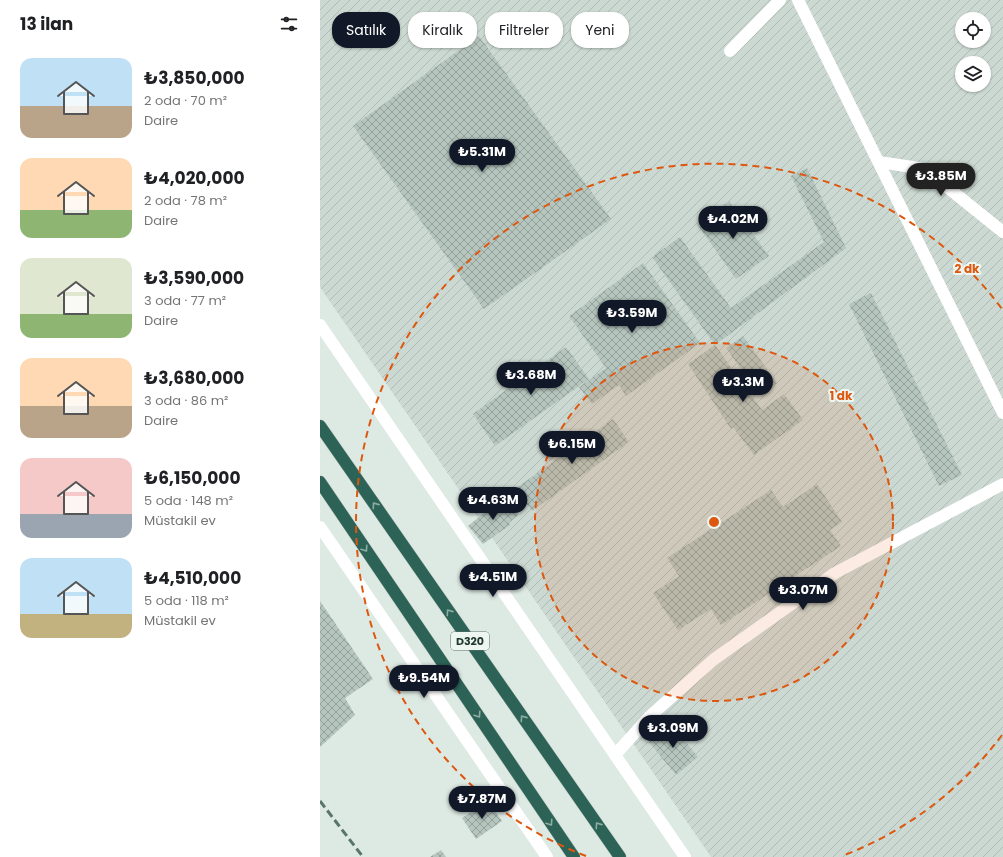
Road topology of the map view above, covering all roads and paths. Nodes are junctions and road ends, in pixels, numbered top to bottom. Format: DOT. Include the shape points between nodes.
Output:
graph roads {
  1 [pos="780,0"];
  2 [pos="798,0"];
  3 [pos="730,51"];
  4 [pos="878,162"];
  5 [pos="1003,232"];
  6 [pos="320,325"];
  7 [pos="1003,413"];
  8 [pos="320,426"];
  9 [pos="320,482"];
  10 [pos="1003,484"];
  11 [pos="320,527"];
  12 [pos="615,755"];
  13 [pos="547,857"];
  14 [pos="574,857"];
  15 [pos="620,857"];
  16 [pos="685,857"];
  1 -- 3 [label="street"];
  2 -- 4 [label="street"];
  4 -- 5 [label="street" via="919,168 942,183"];
  4 -- 7 [label="street"];
  6 -- 12 [label="street"];
  15 -- 8 [label="highway, D320, one-way"];
  9 -- 14 [label="highway, D320, one-way"];
  10 -- 12 [label="street" via="835,574 713,660 649,717"];
  11 -- 13 [label="street"];
  12 -- 16 [label="street"];
}
